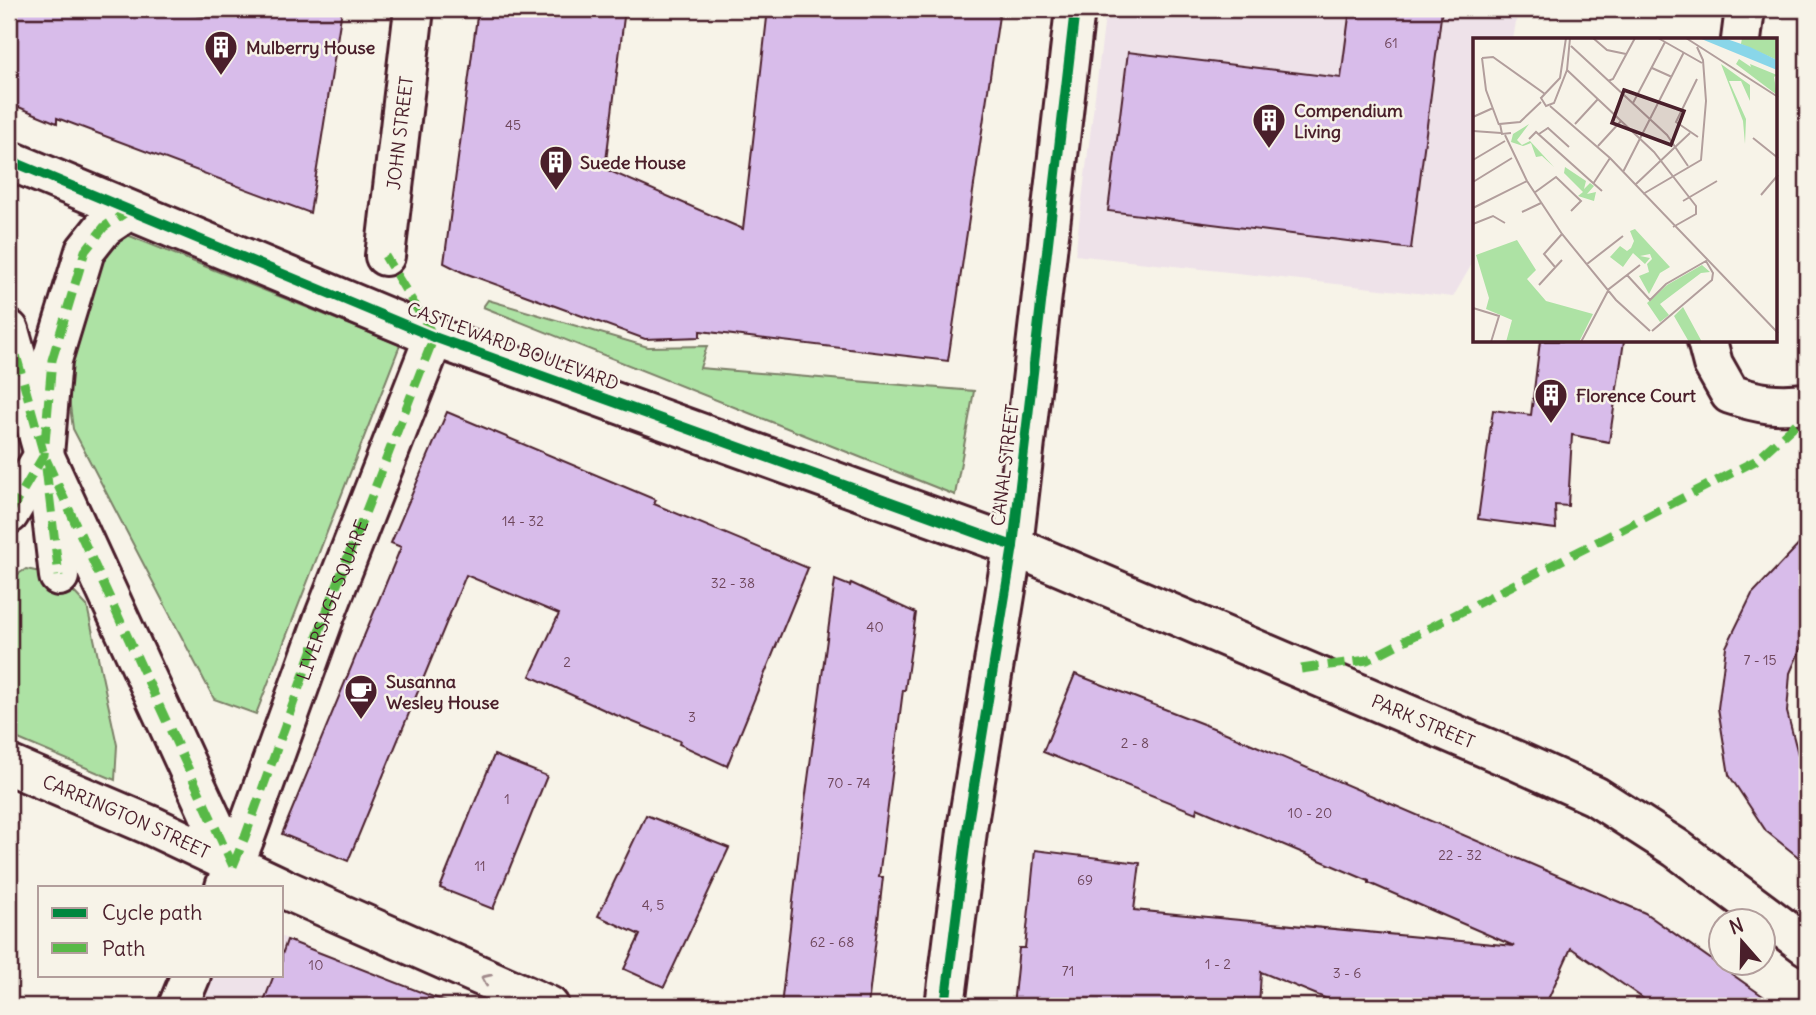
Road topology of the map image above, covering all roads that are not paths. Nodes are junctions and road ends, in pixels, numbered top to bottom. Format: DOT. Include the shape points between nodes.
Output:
graph roads {
  1 [pos="414,9"];
  2 [pos="1075,9"];
  3 [pos="1745,9"];
  4 [pos="1741,38"];
  5 [pos="9,160"];
  6 [pos="128,211"];
  7 [pos="386,256"];
  8 [pos="9,330"];
  9 [pos="434,337"];
  10 [pos="1708,343"];
  11 [pos="1807,403"];
  12 [pos="44,455"];
  13 [pos="9,514"];
  14 [pos="1013,546"];
  15 [pos="59,576"];
  16 [pos="9,765"];
  17 [pos="229,877"];
  18 [pos="276,886"];
  19 [pos="284,888"];
  20 [pos="1807,946"];
  21 [pos="191,976"];
  22 [pos="178,1006"];
  23 [pos="549,1006"];
  24 [pos="945,1006"];
  1 -- 7 [label="street, JOHN STREET"];
  2 -- 14 [label="street, CANAL STREET"];
  3 -- 4 [label="street"];
  5 -- 6 [label="street, CASTLEWARD BOULEVARD"];
  6 -- 9 [label="street, CASTLEWARD BOULEVARD"];
  6 -- 12 [label="street" via="104,226 85,251 52,360"];
  8 -- 12 [label="street"];
  9 -- 14 [label="street, CASTLEWARD BOULEVARD"];
  9 -- 17 [label="street, LIVERSAGE SQUARE"];
  10 -- 11 [label="street" via="1713,365 1730,394 1757,403"];
  12 -- 13 [label="street"];
  12 -- 15 [label="street"];
  12 -- 17 [label="street"];
  14 -- 20 [label="street, PARK STREET" via="1595,796 1676,848"];
  14 -- 24 [label="street, CANAL STREET" via="968,823"];
  16 -- 17 [label="street, CARRINGTON STREET" via="152,826"];
  17 -- 18 [label="street, CARRINGTON STREET"];
  23 -- 19 [label="street, CARRINGTON STREET, one-way"];
  21 -- 22 [label="street"];
}
